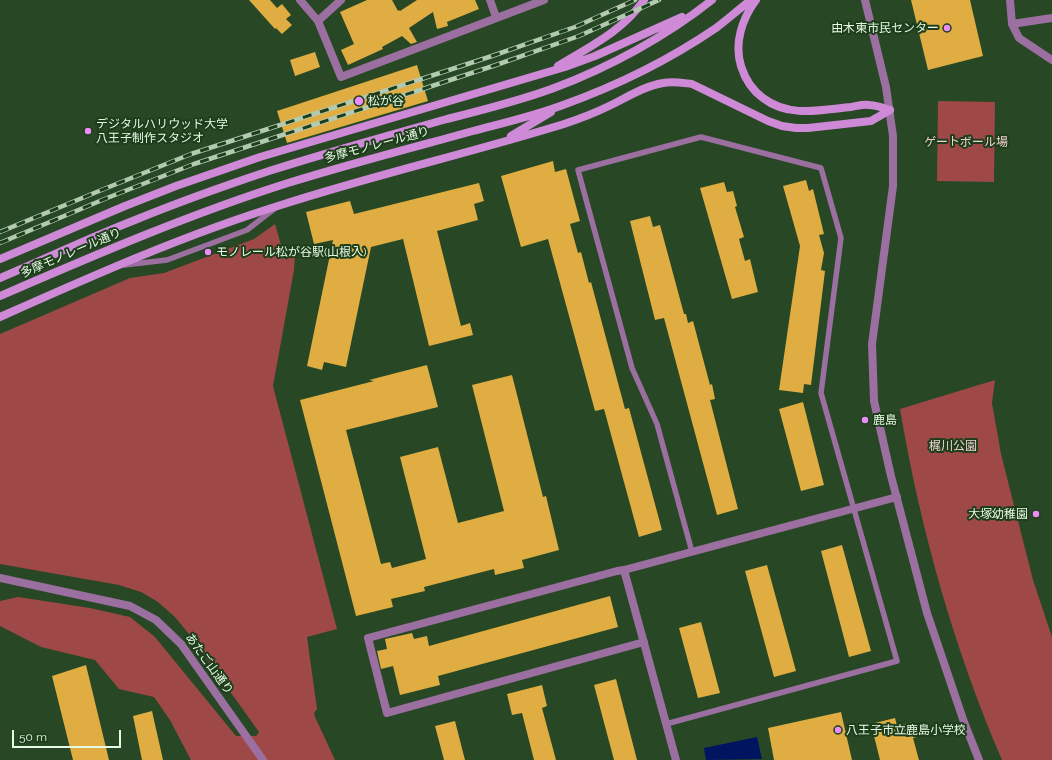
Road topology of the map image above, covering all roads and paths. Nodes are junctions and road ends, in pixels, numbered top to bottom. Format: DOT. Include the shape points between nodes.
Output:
graph roads {
  1 [pos="300,0"];
  2 [pos="341,0"];
  3 [pos="490,0"];
  4 [pos="544,0"];
  5 [pos="644,0"];
  6 [pos="712,0"];
  7 [pos="751,0"];
  8 [pos="756,0"];
  9 [pos="865,0"];
  10 [pos="1010,0"];
  11 [pos="705,6"];
  12 [pos="496,18"];
  13 [pos="1052,18"];
  14 [pos="318,20"];
  15 [pos="1012,24"];
  16 [pos="1052,60"];
  17 [pos="549,71"];
  18 [pos="562,105"];
  19 [pos="890,110"];
  20 [pos="500,142"];
  21 [pos="279,205"];
  22 [pos="0,259"];
  23 [pos="116,266"];
  24 [pos="0,278"];
  25 [pos="0,296"];
  26 [pos="0,317"];
  27 [pos="897,497"];
  28 [pos="854,508"];
  29 [pos="692,552"];
  30 [pos="624,570"];
  31 [pos="0,578"];
  32 [pos="644,642"];
  33 [pos="666,724"];
  34 [pos="263,760"];
  35 [pos="676,760"];
  36 [pos="979,760"];
  1 -- 14 [label="street"];
  2 -- 14 [label="street"];
  3 -- 12 [label="street"];
  4 -- 12 [label="street"];
  5 -- 17 [label="main road" via="617,29 592,47"];
  6 -- 11 [label="main road, 多摩モノレール通り"];
  7 -- 18 [label="main road, 多摩モノレール通り" via="718,27 685,48 603,89"];
  8 -- 19 [label="main road" via="741,27 738,46 743,72 758,94 771,104 798,112 869,104"];
  9 -- 19 [label="street" via="883,69"];
  10 -- 15 [label="street"];
  11 -- 17 [label="main road" via="595,56"];
  11 -- 24 [label="main road, 多摩モノレール通り" via="637,49 554,88 269,171 135,220"];
  12 -- 14 [label="street" via="341,77"];
  13 -- 15 [label="street"];
  15 -- 16 [label="street" via="1019,38"];
  17 -- 22 [label="main road" via="260,157 183,183"];
  18 -- 20 [label="main road"];
  18 -- 25 [label="main road, 多摩モノレール通り" via="343,166 254,194 90,257"];
  19 -- 20 [label="main road" via="871,121 796,128 768,121 692,84 668,82 639,91 567,123"];
  19 -- 27 [label="street" via="893,186 872,344 874,401"];
  20 -- 21 [label="main road"];
  21 -- 23 [label="main road"];
  21 -- 23 [label="lane" via="247,230 167,260"];
  23 -- 26 [label="main road"];
  27 -- 28 [label="street"];
  27 -- 36 [label="street" via="927,613"];
  28 -- 29 [label="street"];
  28 -- 29 [label="lane" via="821,393 841,238 822,168 701,137 578,170 632,368 656,424"];
  28 -- 33 [label="lane" via="897,661"];
  29 -- 30 [label="street"];
  30 -- 32 [label="street"];
  30 -- 32 [label="street" via="368,638 387,713"];
  31 -- 34 [label="street, あたご山通り" via="130,606 156,620 181,644"];
  32 -- 33 [label="street"];
  33 -- 35 [label="street"];
}
